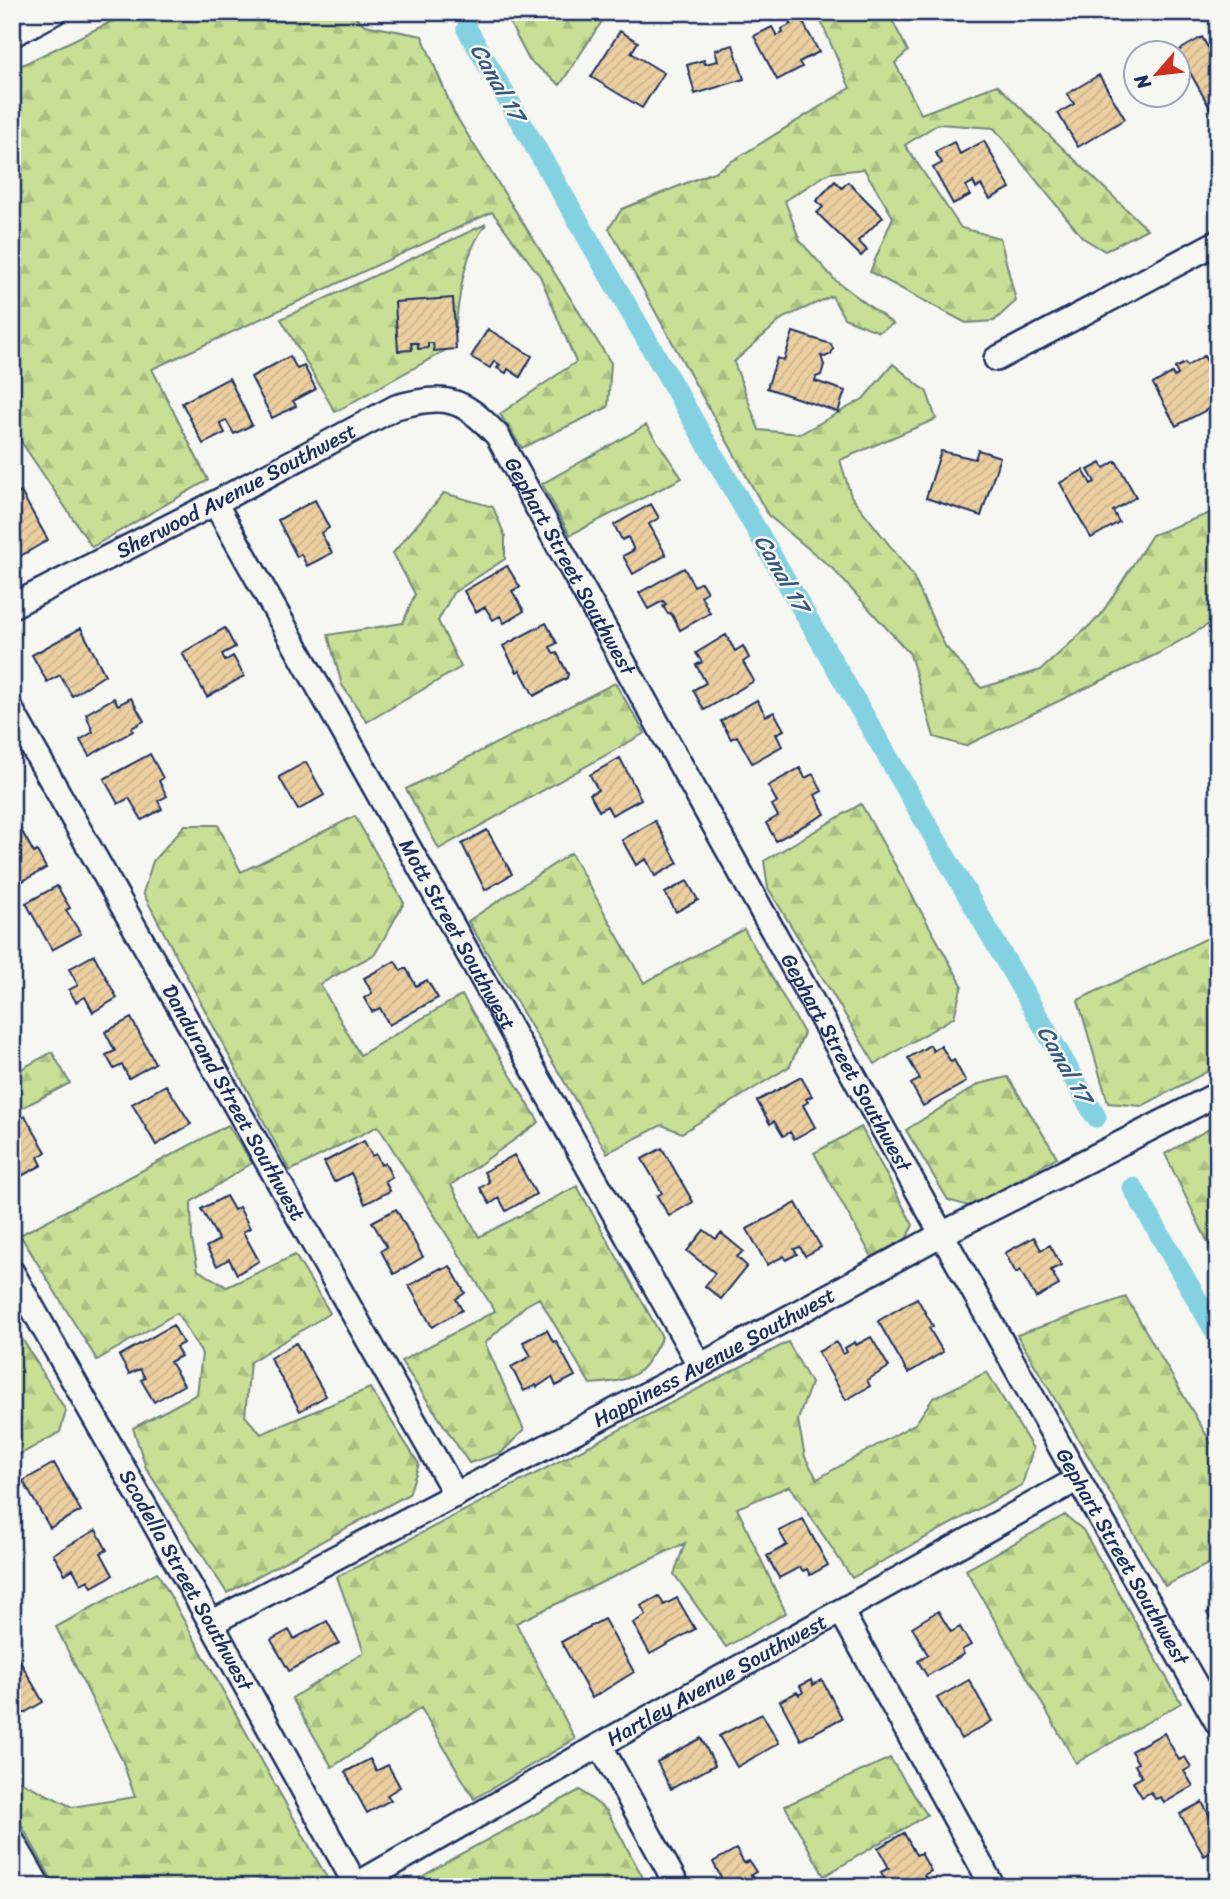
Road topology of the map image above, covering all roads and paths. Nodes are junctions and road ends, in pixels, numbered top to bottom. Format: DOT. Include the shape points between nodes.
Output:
graph roads {
  1 [pos="55,12"];
  2 [pos="12,34"];
  3 [pos="1218,242"];
  4 [pos="996,359"];
  5 [pos="466,408"];
  6 [pos="215,503"];
  7 [pos="12,606"];
  8 [pos="12,711"];
  9 [pos="1218,1094"];
  10 [pos="942,1234"];
  11 [pos="12,1272"];
  12 [pos="700,1366"];
  13 [pos="1078,1479"];
  14 [pos="456,1495"];
  15 [pos="841,1611"];
  16 [pos="211,1623"];
  17 [pos="1218,1724"];
  18 [pos="600,1745"];
  19 [pos="12,1840"];
  20 [pos="357,1886"];
  21 [pos="39,1887"];
  22 [pos="678,1887"];
  23 [pos="993,1887"];
  1 -- 2 [label="street"];
  3 -- 4 [label="street"];
  5 -- 6 [label="street, Sherwood Avenue Southwest" via="428,398 396,407"];
  5 -- 10 [label="street, Gephart Street Southwest" via="497,435"];
  6 -- 7 [label="street, Sherwood Avenue Southwest"];
  6 -- 12 [label="street, Mott Street Southwest"];
  8 -- 14 [label="street, Dandurand Street Southwest"];
  9 -- 10 [label="street, Happiness Avenue Southwest"];
  10 -- 12 [label="street, Happiness Avenue Southwest"];
  10 -- 13 [label="street, Gephart Street Southwest"];
  11 -- 16 [label="street, Scodella Street Southwest"];
  12 -- 14 [label="street, Happiness Avenue Southwest"];
  13 -- 15 [label="street, Hartley Avenue Southwest"];
  13 -- 17 [label="street, Gephart Street Southwest"];
  14 -- 16 [label="street, Happiness Avenue Southwest"];
  15 -- 18 [label="street, Hartley Avenue Southwest"];
  15 -- 23 [label="street"];
  16 -- 20 [label="street, Scodella Street Southwest"];
  18 -- 20 [label="street, Hartley Avenue Southwest"];
  18 -- 22 [label="street"];
  19 -- 21 [label="street"];
}
